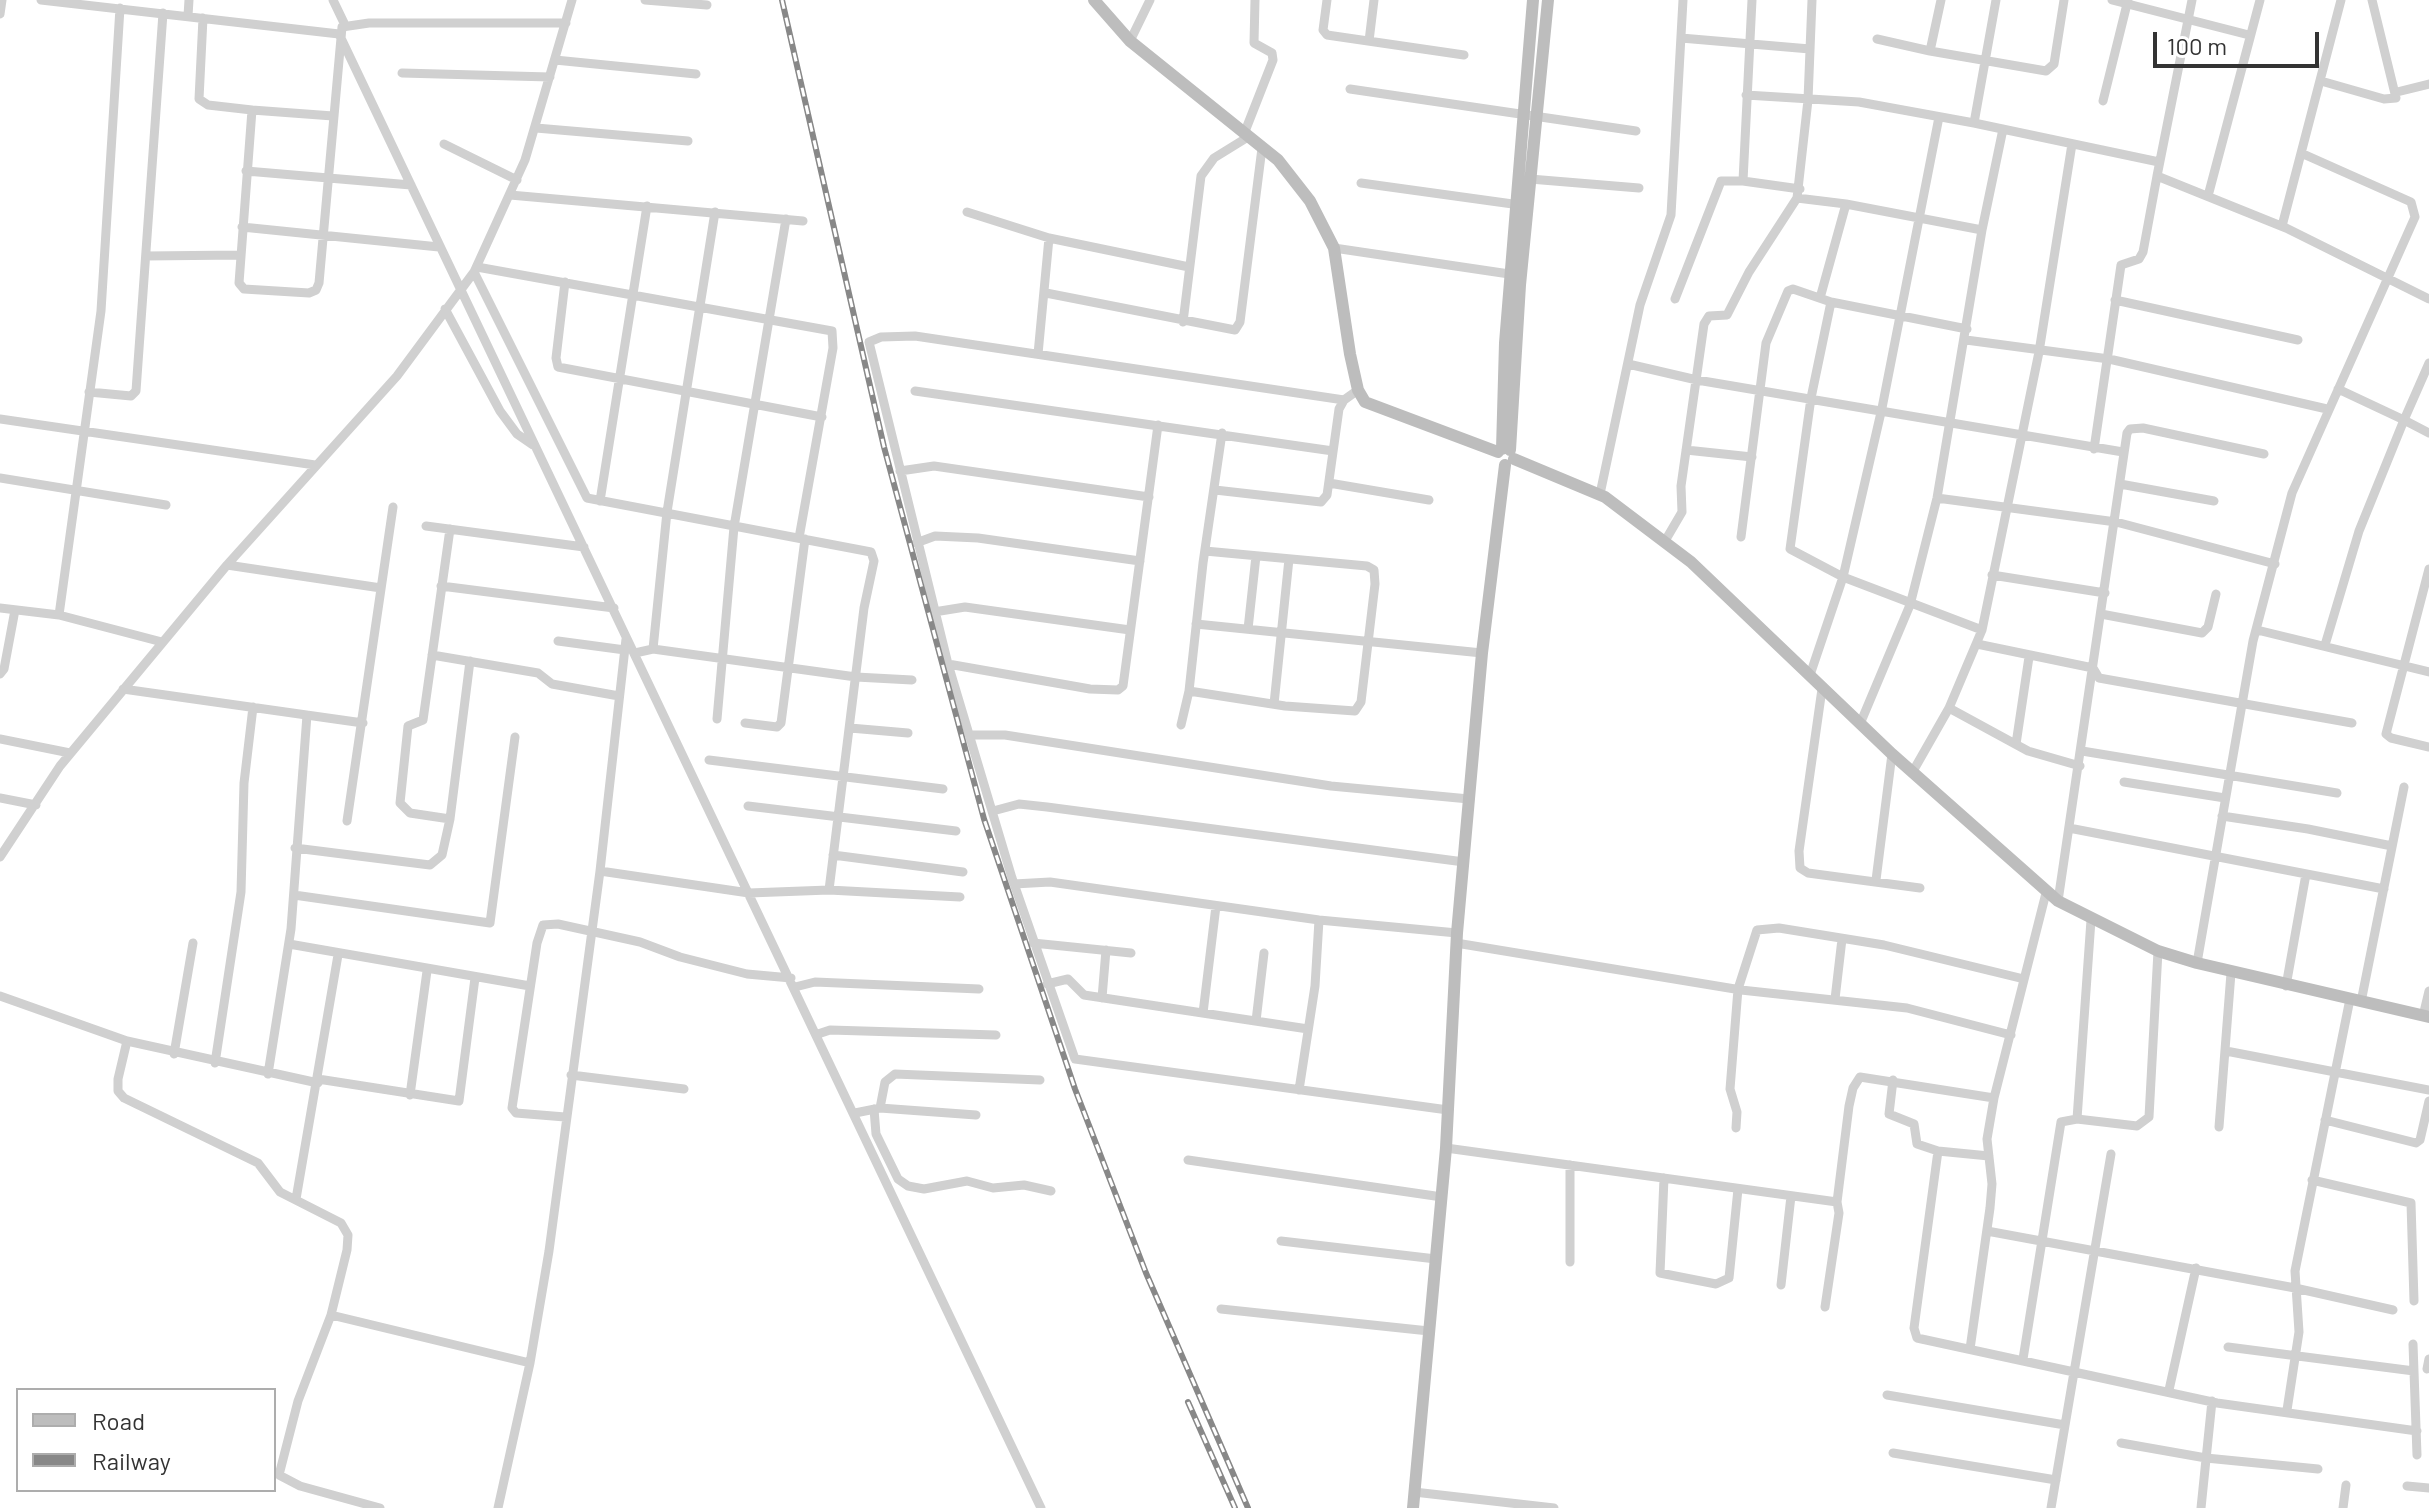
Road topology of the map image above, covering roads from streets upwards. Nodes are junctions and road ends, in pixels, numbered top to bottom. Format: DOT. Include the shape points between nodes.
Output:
graph roads {
  1 [pos="2,0"];
  2 [pos="41,0"];
  3 [pos="189,0"];
  4 [pos="333,0"];
  5 [pos="572,0"];
  6 [pos="645,0"];
  7 [pos="1094,0"];
  8 [pos="1150,0"];
  9 [pos="1255,0"];
  10 [pos="1327,0"];
  11 [pos="1374,0"];
  12 [pos="1533,0"];
  13 [pos="1548,0"];
  14 [pos="1683,0"];
  15 [pos="1752,0"];
  16 [pos="1812,0"];
  17 [pos="1941,0"];
  18 [pos="1996,0"];
  19 [pos="2064,0"];
  20 [pos="2112,0"];
  21 [pos="2192,0"];
  22 [pos="2260,0"];
  23 [pos="2341,0"];
  24 [pos="2372,0"];
  25 [pos="87,2"];
  26 [pos="2128,2"];
  27 [pos="707,5"];
  28 [pos="120,8"];
  29 [pos="163,13"];
  30 [pos="0,14"];
  31 [pos="188,16"];
  32 [pos="203,18"];
  33 [pos="2188,20"];
  34 [pos="566,23"];
  35 [pos="342,30"];
  36 [pos="2249,35"];
  37 [pos="1681,38"];
  38 [pos="1877,39"];
  39 [pos="1130,41"];
  40 [pos="1369,41"];
  41 [pos="1749,45"];
  42 [pos="1810,49"];
  43 [pos="1930,51"];
  44 [pos="1464,55"];
  45 [pos="555,60"];
  46 [pos="1984,60"];
  47 [pos="402,73"];
  48 [pos="696,74"];
  49 [pos="550,77"];
  50 [pos="1533,81"];
  51 [pos="2321,81"];
  52 [pos="2429,84"];
  53 [pos="1350,89"];
  54 [pos="2397,92"];
  55 [pos="1746,95"];
  56 [pos="1808,100"];
  57 [pos="2103,101"];
  58 [pos="252,110"];
  59 [pos="1530,114"];
  60 [pos="333,116"];
  61 [pos="1939,117"];
  62 [pos="1974,123"];
  63 [pos="536,128"];
  64 [pos="2003,129"];
  65 [pos="1636,131"];
  66 [pos="1246,135"];
  67 [pos="688,141"];
  68 [pos="444,144"];
  69 [pos="2072,144"];
  70 [pos="1262,148"];
  71 [pos="2301,153"];
  72 [pos="2159,162"];
  73 [pos="246,171"];
  74 [pos="2157,176"];
  75 [pos="327,177"];
  76 [pos="1530,179"];
  77 [pos="517,180"];
  78 [pos="1743,181"];
  79 [pos="1361,183"];
  80 [pos="411,185"];
  81 [pos="1639,188"];
  82 [pos="1798,194"];
  83 [pos="510,195"];
  84 [pos="2208,196"];
  85 [pos="1846,204"];
  86 [pos="1522,205"];
  87 [pos="647,206"];
  88 [pos="715,212"];
  89 [pos="967,212"];
  90 [pos="1920,217"];
  91 [pos="786,219"];
  92 [pos="803,221"];
  93 [pos="2282,226"];
  94 [pos="242,227"];
  95 [pos="1982,230"];
  96 [pos="324,238"];
  97 [pos="1049,238"];
  98 [pos="439,247"];
  99 [pos="1334,248"];
  100 [pos="240,255"];
  101 [pos="146,256"];
  102 [pos="1189,267"];
  103 [pos="1516,275"];
  104 [pos="470,277"];
  105 [pos="2387,278"];
  106 [pos="565,282"];
  107 [pos="1046,293"];
  108 [pos="632,294"];
  109 [pos="1820,298"];
  110 [pos="1675,299"];
  111 [pos="2429,299"];
  112 [pos="2115,300"];
  113 [pos="1831,302"];
  114 [pos="700,306"];
  115 [pos="445,309"];
  116 [pos="1899,317"];
  117 [pos="769,318"];
  118 [pos="1183,322"];
  119 [pos="1967,329"];
  120 [pos="1966,340"];
  121 [pos="2298,340"];
  122 [pos="2039,352"];
  123 [pos="1038,354"];
  124 [pos="2109,359"];
  125 [pos="2429,363"];
  126 [pos="1628,364"];
  127 [pos="618,378"];
  128 [pos="1697,380"];
  129 [pos="2338,389"];
  130 [pos="1358,390"];
  131 [pos="686,391"];
  132 [pos="915,391"];
  133 [pos="1760,391"];
  134 [pos="89,392"];
  135 [pos="1811,398"];
  136 [pos="1344,400"];
  137 [pos="753,402"];
  138 [pos="1882,408"];
  139 [pos="2327,409"];
  140 [pos="822,417"];
  141 [pos="0,419"];
  142 [pos="2404,420"];
  143 [pos="1952,422"];
  144 [pos="1158,425"];
  145 [pos="1222,433"];
  146 [pos="2429,433"];
  147 [pos="84,434"];
  148 [pos="2023,436"];
  149 [pos="536,447"];
  150 [pos="2094,449"];
  151 [pos="1686,450"];
  152 [pos="1333,451"];
  153 [pos="2123,452"];
  154 [pos="2264,454"];
  155 [pos="1506,455"];
  156 [pos="1752,457"];
  157 [pos="315,465"];
  158 [pos="900,471"];
  159 [pos="0,478"];
  160 [pos="1329,483"];
  161 [pos="2120,484"];
  162 [pos="76,488"];
  163 [pos="1215,490"];
  164 [pos="1600,494"];
  165 [pos="1149,497"];
  166 [pos="1937,498"];
  167 [pos="1429,500"];
  168 [pos="600,501"];
  169 [pos="2214,501"];
  170 [pos="166,505"];
  171 [pos="393,507"];
  172 [pos="2005,508"];
  173 [pos="667,512"];
  174 [pos="2116,522"];
  175 [pos="426,526"];
  176 [pos="734,527"];
  177 [pos="450,529"];
  178 [pos="1741,537"];
  179 [pos="802,538"];
  180 [pos="1665,541"];
  181 [pos="916,543"];
  182 [pos="584,547"];
  183 [pos="1205,551"];
  184 [pos="1256,556"];
  185 [pos="1289,559"];
  186 [pos="1140,561"];
  187 [pos="2275,564"];
  188 [pos="227,565"];
  189 [pos="2429,569"];
  190 [pos="1992,575"];
  191 [pos="1843,577"];
  192 [pos="441,586"];
  193 [pos="381,588"];
  194 [pos="2105,593"];
  195 [pos="2216,594"];
  196 [pos="2425,596"];
  197 [pos="1910,605"];
  198 [pos="0,608"];
  199 [pos="614,608"];
  200 [pos="15,610"];
  201 [pos="934,612"];
  202 [pos="2101,614"];
  203 [pos="59,615"];
  204 [pos="1196,624"];
  205 [pos="1248,629"];
  206 [pos="1130,630"];
  207 [pos="1982,630"];
  208 [pos="2257,630"];
  209 [pos="1281,633"];
  210 [pos="558,641"];
  211 [pos="1368,641"];
  212 [pos="162,642"];
  213 [pos="1977,644"];
  214 [pos="2325,645"];
  215 [pos="640,651"];
  216 [pos="1482,653"];
  217 [pos="432,655"];
  218 [pos="2029,657"];
  219 [pos="722,658"];
  220 [pos="470,661"];
  221 [pos="948,664"];
  222 [pos="2402,665"];
  223 [pos="787,667"];
  224 [pos="2093,668"];
  225 [pos="2429,672"];
  226 [pos="0,674"];
  227 [pos="1810,675"];
  228 [pos="856,677"];
  229 [pos="912,680"];
  230 [pos="123,689"];
  231 [pos="1822,689"];
  232 [pos="1189,691"];
  233 [pos="619,696"];
  234 [pos="1274,704"];
  235 [pos="2241,704"];
  236 [pos="253,707"];
  237 [pos="1949,708"];
  238 [pos="307,715"];
  239 [pos="717,719"];
  240 [pos="363,723"];
  241 [pos="745,723"];
  242 [pos="2352,723"];
  243 [pos="1860,724"];
  244 [pos="1181,725"];
  245 [pos="850,728"];
  246 [pos="908,733"];
  247 [pos="970,735"];
  248 [pos="515,737"];
  249 [pos="0,739"];
  250 [pos="2016,744"];
  251 [pos="2429,747"];
  252 [pos="2082,751"];
  253 [pos="70,753"];
  254 [pos="1892,754"];
  255 [pos="709,760"];
  256 [pos="2080,766"];
  257 [pos="1912,773"];
  258 [pos="2229,774"];
  259 [pos="842,778"];
  260 [pos="2124,782"];
  261 [pos="2404,787"];
  262 [pos="943,789"];
  263 [pos="2337,793"];
  264 [pos="0,798"];
  265 [pos="2225,798"];
  266 [pos="1469,799"];
  267 [pos="36,805"];
  268 [pos="748,806"];
  269 [pos="993,811"];
  270 [pos="2222,816"];
  271 [pos="837,818"];
  272 [pos="450,819"];
  273 [pos="347,821"];
  274 [pos="2069,828"];
  275 [pos="956,831"];
  276 [pos="2392,846"];
  277 [pos="295,848"];
  278 [pos="833,855"];
  279 [pos="0,857"];
  280 [pos="2214,858"];
  281 [pos="1464,862"];
  282 [pos="600,871"];
  283 [pos="963,872"];
  284 [pos="2306,874"];
  285 [pos="1876,880"];
  286 [pos="1014,884"];
  287 [pos="1920,888"];
  288 [pos="2384,889"];
  289 [pos="829,890"];
  290 [pos="754,892"];
  291 [pos="2046,893"];
  292 [pos="294,895"];
  293 [pos="960,897"];
  294 [pos="2058,901"];
  295 [pos="1216,906"];
  296 [pos="1319,920"];
  297 [pos="2091,920"];
  298 [pos="589,933"];
  299 [pos="1457,938"];
  300 [pos="1842,939"];
  301 [pos="193,943"];
  302 [pos="1033,943"];
  303 [pos="289,944"];
  304 [pos="1106,950"];
  305 [pos="2158,951"];
  306 [pos="1131,953"];
  307 [pos="1264,953"];
  308 [pos="338,955"];
  309 [pos="2197,963"];
  310 [pos="427,971"];
  311 [pos="2231,973"];
  312 [pos="475,978"];
  313 [pos="2024,979"];
  314 [pos="797,984"];
  315 [pos="1047,984"];
  316 [pos="530,986"];
  317 [pos="2286,986"];
  318 [pos="979,989"];
  319 [pos="1738,989"];
  320 [pos="2429,991"];
  321 [pos="0,996"];
  322 [pos="1102,998"];
  323 [pos="1835,999"];
  324 [pos="2356,1000"];
  325 [pos="1203,1013"];
  326 [pos="2426,1017"];
  327 [pos="1256,1021"];
  328 [pos="1308,1029"];
  329 [pos="822,1033"];
  330 [pos="996,1035"];
  331 [pos="2011,1035"];
  332 [pos="127,1041"];
  333 [pos="2226,1051"];
  334 [pos="174,1054"];
  335 [pos="215,1063"];
  336 [pos="2335,1071"];
  337 [pos="268,1074"];
  338 [pos="571,1075"];
  339 [pos="1040,1080"];
  340 [pos="1893,1080"];
  341 [pos="318,1081"];
  342 [pos="684,1089"];
  343 [pos="1299,1090"];
  344 [pos="2429,1090"];
  345 [pos="410,1095"];
  346 [pos="1994,1098"];
  347 [pos="2429,1101"];
  348 [pos="866,1110"];
  349 [pos="1448,1110"];
  350 [pos="976,1115"];
  351 [pos="565,1117"];
  352 [pos="2077,1119"];
  353 [pos="2325,1120"];
  354 [pos="2219,1127"];
  355 [pos="1736,1128"];
  356 [pos="1446,1148"];
  357 [pos="1938,1151"];
  358 [pos="2111,1154"];
  359 [pos="1989,1156"];
  360 [pos="1188,1160"];
  361 [pos="1570,1165"];
  362 [pos="1664,1178"];
  363 [pos="2312,1180"];
  364 [pos="1738,1189"];
  365 [pos="1051,1191"];
  366 [pos="1791,1196"];
  367 [pos="1442,1197"];
  368 [pos="296,1199"];
  369 [pos="1837,1202"];
  370 [pos="1987,1231"];
  371 [pos="2043,1240"];
  372 [pos="1281,1241"];
  373 [pos="2094,1249"];
  374 [pos="1436,1259"];
  375 [pos="1570,1262"];
  376 [pos="2196,1268"];
  377 [pos="1781,1285"];
  378 [pos="2295,1288"];
  379 [pos="2414,1301"];
  380 [pos="1825,1307"];
  381 [pos="1221,1309"];
  382 [pos="2393,1310"];
  383 [pos="331,1315"];
  384 [pos="1429,1331"];
  385 [pos="2413,1344"];
  386 [pos="2228,1347"];
  387 [pos="1970,1349"];
  388 [pos="2295,1357"];
  389 [pos="2023,1359"];
  390 [pos="530,1363"];
  391 [pos="2073,1370"];
  392 [pos="2414,1371"];
  393 [pos="2169,1390"];
  394 [pos="1887,1395"];
  395 [pos="2212,1401"];
  396 [pos="2287,1410"];
  397 [pos="2065,1425"];
  398 [pos="2417,1431"];
  399 [pos="2121,1443"];
  400 [pos="1893,1453"];
  401 [pos="2417,1455"];
  402 [pos="2206,1458"];
  403 [pos="2318,1469"];
  404 [pos="2056,1480"];
  405 [pos="2346,1485"];
  406 [pos="2407,1486"];
  407 [pos="2429,1488"];
  408 [pos="1414,1492"];
  409 [pos="380,1508"];
  410 [pos="498,1508"];
  411 [pos="1041,1508"];
  412 [pos="1413,1508"];
  413 [pos="1554,1508"];
  414 [pos="2053,1508"];
  415 [pos="2201,1508"];
  416 [pos="2343,1508"];
  1 -- 30 [label="street"];
  2 -- 25 [label="street"];
  3 -- 31 [label="street"];
  4 -- 35 [label="street"];
  5 -- 34 [label="street"];
  6 -- 27 [label="street"];
  7 -- 39 [label="street"];
  8 -- 39 [label="street"];
  9 -- 66 [label="street" via="1253,39 1272,53 1273,60"];
  10 -- 40 [label="street" via="1325,34"];
  11 -- 40 [label="street"];
  12 -- 50 [label="street"];
  13 -- 50 [label="street"];
  14 -- 37 [label="street"];
  15 -- 41 [label="street"];
  16 -- 42 [label="street"];
  17 -- 43 [label="street"];
  18 -- 46 [label="street"];
  19 -- 46 [label="street" via="2053,68"];
  20 -- 26 [label="street"];
  21 -- 33 [label="street"];
  22 -- 36 [label="street"];
  23 -- 51 [label="street"];
  24 -- 54 [label="street"];
  25 -- 28 [label="street"];
  26 -- 33 [label="street"];
  26 -- 57 [label="street"];
  28 -- 29 [label="street"];
  28 -- 134 [label="street" via="101,311"];
  29 -- 31 [label="street"];
  29 -- 101 [label="street"];
  31 -- 32 [label="street"];
  32 -- 35 [label="street"];
  32 -- 58 [label="street" via="199,99 208,105"];
  33 -- 36 [label="street"];
  33 -- 72 [label="street"];
  34 -- 35 [label="street"];
  34 -- 45 [label="street"];
  35 -- 60 [label="street"];
  35 -- 80 [label="street"];
  36 -- 84 [label="street"];
  37 -- 41 [label="street"];
  37 -- 126 [label="street" via="1671,215 1640,305"];
  38 -- 43 [label="street"];
  39 -- 66 [label="street"];
  40 -- 44 [label="street"];
  41 -- 42 [label="street"];
  41 -- 55 [label="street"];
  42 -- 56 [label="street"];
  43 -- 46 [label="street"];
  45 -- 48 [label="street"];
  45 -- 49 [label="street"];
  46 -- 62 [label="street"];
  47 -- 49 [label="street"];
  49 -- 63 [label="street"];
  50 -- 59 [label="street"];
  51 -- 54 [label="street" via="2389,100"];
  51 -- 71 [label="street"];
  52 -- 54 [label="street"];
  53 -- 59 [label="street"];
  55 -- 56 [label="street"];
  55 -- 78 [label="street"];
  56 -- 61 [label="street" via="1859,102"];
  56 -- 82 [label="street"];
  58 -- 60 [label="street"];
  58 -- 73 [label="street"];
  59 -- 65 [label="street"];
  59 -- 76 [label="street"];
  59 -- 86 [label="street"];
  60 -- 75 [label="street"];
  61 -- 62 [label="street"];
  61 -- 90 [label="street"];
  62 -- 64 [label="street"];
  63 -- 67 [label="street"];
  63 -- 77 [label="street"];
  64 -- 69 [label="street"];
  64 -- 95 [label="street"];
  66 -- 70 [label="street"];
  66 -- 102 [label="street" via="1214,158 1201,176"];
  68 -- 77 [label="street"];
  69 -- 72 [label="street"];
  69 -- 122 [label="street"];
  70 -- 99 [label="street" via="1310,201"];
  70 -- 118 [label="street" via="1239,326 1231,331"];
  71 -- 93 [label="street"];
  71 -- 105 [label="street" via="2413,205 2415,217"];
  72 -- 74 [label="street"];
  73 -- 75 [label="street"];
  73 -- 94 [label="street"];
  74 -- 84 [label="street"];
  74 -- 112 [label="street" via="2143,252 2121,265"];
  75 -- 80 [label="street"];
  75 -- 96 [label="street"];
  76 -- 81 [label="street"];
  76 -- 86 [label="street"];
  77 -- 83 [label="street"];
  78 -- 82 [label="street"];
  78 -- 110 [label="street" via="1721,181"];
  79 -- 86 [label="street"];
  80 -- 98 [label="street"];
  82 -- 85 [label="street"];
  82 -- 128 [label="street" via="1727,315 1707,318"];
  83 -- 87 [label="street"];
  83 -- 104 [label="street"];
  84 -- 93 [label="street"];
  85 -- 90 [label="street"];
  85 -- 109 [label="street"];
  86 -- 103 [label="street"];
  87 -- 88 [label="street"];
  87 -- 108 [label="street"];
  88 -- 91 [label="street"];
  88 -- 114 [label="street"];
  89 -- 97 [label="street"];
  90 -- 95 [label="street"];
  90 -- 116 [label="street"];
  91 -- 92 [label="street"];
  91 -- 117 [label="street"];
  93 -- 105 [label="street"];
  94 -- 96 [label="street"];
  94 -- 100 [label="street"];
  95 -- 119 [label="street"];
  96 -- 98 [label="street"];
  96 -- 100 [label="street" via="313,293 241,288"];
  97 -- 102 [label="street"];
  97 -- 107 [label="street"];
  98 -- 104 [label="street"];
  99 -- 103 [label="street"];
  99 -- 130 [label="street"];
  100 -- 101 [label="street"];
  101 -- 134 [label="street" via="135,393"];
  102 -- 118 [label="street"];
  103 -- 155 [label="street"];
  104 -- 106 [label="street"];
  104 -- 115 [label="street"];
  104 -- 149 [label="street"];
  104 -- 168 [label="street" via="582,493"];
  105 -- 111 [label="street"];
  105 -- 129 [label="street"];
  106 -- 108 [label="street"];
  106 -- 127 [label="street" via="556,365"];
  107 -- 118 [label="street"];
  107 -- 123 [label="street"];
  108 -- 114 [label="street"];
  108 -- 127 [label="street"];
  109 -- 113 [label="street"];
  109 -- 133 [label="street" via="1788,291 1766,343"];
  112 -- 121 [label="street"];
  112 -- 124 [label="street"];
  113 -- 116 [label="street"];
  113 -- 135 [label="street"];
  114 -- 117 [label="street"];
  114 -- 131 [label="street"];
  115 -- 149 [label="street" via="500,411 517,434"];
  115 -- 157 [label="street" via="397,376"];
  116 -- 119 [label="street"];
  116 -- 138 [label="street"];
  117 -- 137 [label="street"];
  117 -- 140 [label="street" via="833,333"];
  119 -- 120 [label="street"];
  120 -- 122 [label="street"];
  120 -- 143 [label="street"];
  122 -- 124 [label="street"];
  122 -- 148 [label="street"];
  123 -- 136 [label="street"];
  123 -- 158 [label="street" via="915,336 870,340"];
  124 -- 139 [label="street"];
  124 -- 150 [label="street"];
  125 -- 142 [label="street"];
  126 -- 128 [label="street"];
  126 -- 164 [label="street"];
  127 -- 131 [label="street"];
  127 -- 168 [label="street"];
  128 -- 133 [label="street"];
  128 -- 151 [label="street"];
  129 -- 139 [label="street"];
  129 -- 142 [label="street"];
  130 -- 136 [label="street"];
  130 -- 155 [label="street" via="1370,407"];
  131 -- 137 [label="street"];
  131 -- 173 [label="street"];
  132 -- 144 [label="street"];
  133 -- 135 [label="street"];
  133 -- 156 [label="street"];
  134 -- 147 [label="street"];
  135 -- 138 [label="street"];
  135 -- 191 [label="street" via="1789,548"];
  136 -- 152 [label="street"];
  137 -- 140 [label="street"];
  137 -- 176 [label="street"];
  138 -- 143 [label="street"];
  138 -- 191 [label="street"];
  139 -- 187 [label="street" via="2292,493"];
  140 -- 179 [label="street"];
  141 -- 147 [label="street"];
  142 -- 146 [label="street"];
  142 -- 214 [label="street" via="2359,531"];
  143 -- 148 [label="street"];
  143 -- 166 [label="street"];
  144 -- 145 [label="street"];
  144 -- 165 [label="street"];
  145 -- 152 [label="street"];
  145 -- 163 [label="street"];
  147 -- 157 [label="street"];
  147 -- 162 [label="street"];
  148 -- 150 [label="street"];
  148 -- 172 [label="street"];
  149 -- 182 [label="street"];
  150 -- 153 [label="street"];
  151 -- 156 [label="street"];
  151 -- 180 [label="street" via="1682,512"];
  152 -- 160 [label="street"];
  153 -- 154 [label="street" via="2127,433 2136,427"];
  153 -- 161 [label="street"];
  155 -- 164 [label="street"];
  155 -- 216 [label="street"];
  156 -- 178 [label="street"];
  157 -- 188 [label="street"];
  158 -- 165 [label="street" via="934,466"];
  158 -- 181 [label="street"];
  159 -- 162 [label="street"];
  160 -- 163 [label="street" via="1319,503"];
  160 -- 167 [label="street"];
  161 -- 169 [label="street"];
  161 -- 174 [label="street"];
  162 -- 170 [label="street"];
  162 -- 203 [label="street"];
  163 -- 183 [label="street"];
  164 -- 180 [label="street"];
  165 -- 186 [label="street"];
  166 -- 172 [label="street"];
  166 -- 197 [label="street"];
  168 -- 173 [label="street"];
  171 -- 193 [label="street"];
  172 -- 174 [label="street"];
  172 -- 190 [label="street"];
  173 -- 176 [label="street"];
  173 -- 215 [label="street"];
  174 -- 187 [label="street"];
  174 -- 194 [label="street"];
  175 -- 177 [label="street"];
  176 -- 179 [label="street"];
  176 -- 219 [label="street"];
  177 -- 182 [label="street"];
  177 -- 192 [label="street"];
  179 -- 223 [label="street"];
  179 -- 228 [label="street" via="868,550 873,556"];
  180 -- 227 [label="street"];
  181 -- 186 [label="street" via="935,536 978,538"];
  181 -- 201 [label="street"];
  182 -- 199 [label="street"];
  183 -- 184 [label="street"];
  183 -- 204 [label="street"];
  184 -- 185 [label="street"];
  184 -- 205 [label="street"];
  185 -- 209 [label="street"];
  185 -- 211 [label="street" via="1372,568"];
  186 -- 206 [label="street"];
  187 -- 208 [label="street"];
  188 -- 193 [label="street"];
  188 -- 212 [label="street"];
  189 -- 196 [label="street"];
  190 -- 194 [label="street"];
  190 -- 207 [label="street"];
  191 -- 197 [label="street"];
  191 -- 227 [label="street"];
  192 -- 199 [label="street"];
  192 -- 217 [label="street"];
  193 -- 240 [label="street"];
  194 -- 202 [label="street"];
  195 -- 202 [label="street" via="2202,633"];
  196 -- 222 [label="street"];
  197 -- 207 [label="street"];
  197 -- 243 [label="street"];
  198 -- 200 [label="street"];
  199 -- 215 [label="street"];
  200 -- 203 [label="street"];
  200 -- 226 [label="street"];
  201 -- 206 [label="street" via="969,607"];
  201 -- 221 [label="street"];
  202 -- 224 [label="street"];
  203 -- 212 [label="street"];
  204 -- 205 [label="street"];
  204 -- 232 [label="street"];
  205 -- 209 [label="street"];
  206 -- 221 [label="street" via="1118,690"];
  207 -- 213 [label="street"];
  208 -- 214 [label="street"];
  208 -- 235 [label="street"];
  209 -- 211 [label="street"];
  209 -- 234 [label="street"];
  210 -- 215 [label="street"];
  211 -- 216 [label="street"];
  211 -- 234 [label="street" via="1361,702 1355,711"];
  212 -- 230 [label="street"];
  213 -- 218 [label="street"];
  213 -- 237 [label="street"];
  214 -- 222 [label="street"];
  215 -- 219 [label="street"];
  215 -- 233 [label="street"];
  215 -- 290 [label="street"];
  216 -- 266 [label="street"];
  217 -- 220 [label="street"];
  217 -- 272 [label="street" via="423,720 408,726 400,807"];
  218 -- 224 [label="street"];
  218 -- 250 [label="street"];
  219 -- 223 [label="street"];
  219 -- 239 [label="street"];
  220 -- 233 [label="street"];
  220 -- 272 [label="street"];
  221 -- 247 [label="street"];
  222 -- 225 [label="street"];
  222 -- 251 [label="street" via="2386,734"];
  223 -- 228 [label="street"];
  223 -- 241 [label="street" via="779,726"];
  224 -- 235 [label="street" via="2099,678"];
  224 -- 252 [label="street"];
  227 -- 231 [label="street"];
  228 -- 229 [label="street"];
  228 -- 245 [label="street"];
  230 -- 236 [label="street"];
  230 -- 253 [label="street"];
  231 -- 243 [label="street"];
  231 -- 285 [label="street" via="1799,865 1808,873"];
  232 -- 234 [label="street"];
  232 -- 244 [label="street"];
  233 -- 282 [label="street"];
  235 -- 242 [label="street"];
  235 -- 258 [label="street"];
  236 -- 238 [label="street"];
  236 -- 335 [label="street" via="238,923"];
  237 -- 250 [label="street"];
  237 -- 257 [label="street"];
  238 -- 240 [label="street"];
  238 -- 277 [label="street"];
  240 -- 273 [label="street"];
  243 -- 254 [label="street"];
  245 -- 246 [label="street"];
  245 -- 259 [label="street"];
  247 -- 266 [label="street" via="1005,735 1331,786"];
  247 -- 269 [label="street"];
  248 -- 292 [label="street" via="490,923"];
  249 -- 253 [label="street"];
  250 -- 256 [label="street"];
  252 -- 256 [label="street"];
  252 -- 258 [label="street"];
  253 -- 267 [label="street"];
  254 -- 257 [label="street"];
  254 -- 285 [label="street"];
  255 -- 259 [label="street"];
  256 -- 274 [label="street"];
  257 -- 291 [label="street"];
  258 -- 263 [label="street"];
  258 -- 265 [label="street"];
  259 -- 262 [label="street"];
  259 -- 271 [label="street"];
  260 -- 265 [label="street"];
  261 -- 276 [label="street"];
  264 -- 267 [label="street"];
  265 -- 270 [label="street"];
  266 -- 281 [label="street"];
  267 -- 279 [label="street"];
  268 -- 271 [label="street"];
  269 -- 281 [label="street" via="1019,804 1047,807"];
  269 -- 286 [label="street"];
  270 -- 276 [label="street"];
  270 -- 280 [label="street"];
  271 -- 275 [label="street"];
  271 -- 278 [label="street"];
  272 -- 277 [label="street" via="442,855 434,865"];
  274 -- 280 [label="street"];
  274 -- 294 [label="street"];
  276 -- 288 [label="street"];
  277 -- 292 [label="street"];
  278 -- 283 [label="street"];
  278 -- 289 [label="street"];
  280 -- 284 [label="street"];
  280 -- 309 [label="street"];
  281 -- 299 [label="street"];
  282 -- 290 [label="street"];
  282 -- 298 [label="street"];
  284 -- 288 [label="street"];
  284 -- 317 [label="street"];
  285 -- 287 [label="street"];
  286 -- 295 [label="street" via="1050,882"];
  286 -- 302 [label="street"];
  288 -- 324 [label="street"];
  289 -- 290 [label="street"];
  289 -- 293 [label="street"];
  290 -- 314 [label="street"];
  291 -- 294 [label="street"];
  291 -- 313 [label="street"];
  292 -- 303 [label="street"];
  294 -- 297 [label="street"];
  295 -- 296 [label="street"];
  295 -- 325 [label="street"];
  296 -- 299 [label="street"];
  296 -- 328 [label="street"];
  297 -- 305 [label="street"];
  297 -- 352 [label="street"];
  298 -- 314 [label="street"];
  298 -- 316 [label="street" via="558,924 540,927"];
  298 -- 338 [label="street"];
  299 -- 319 [label="street"];
  299 -- 349 [label="street"];
  300 -- 313 [label="street"];
  300 -- 319 [label="street" via="1779,928 1757,930"];
  300 -- 323 [label="street"];
  301 -- 334 [label="street"];
  302 -- 304 [label="street"];
  302 -- 315 [label="street"];
  303 -- 308 [label="street"];
  303 -- 337 [label="street"];
  304 -- 306 [label="street"];
  304 -- 322 [label="street"];
  305 -- 309 [label="street"];
  305 -- 352 [label="street" via="2149,1117 2137,1126"];
  307 -- 327 [label="street"];
  308 -- 310 [label="street"];
  308 -- 341 [label="street"];
  309 -- 311 [label="street"];
  310 -- 312 [label="street"];
  310 -- 345 [label="street"];
  311 -- 317 [label="street"];
  311 -- 333 [label="street"];
  312 -- 316 [label="street"];
  312 -- 345 [label="street" via="459,1101"];
  313 -- 331 [label="street"];
  314 -- 318 [label="street"];
  314 -- 329 [label="street"];
  315 -- 322 [label="street" via="1068,979 1080,994"];
  315 -- 343 [label="street" via="1077,1061"];
  316 -- 351 [label="street" via="512,1108 516,1113"];
  317 -- 324 [label="street"];
  319 -- 323 [label="street"];
  319 -- 355 [label="street" via="1730,1089"];
  320 -- 326 [label="street"];
  321 -- 332 [label="street"];
  322 -- 325 [label="street"];
  323 -- 331 [label="street" via="1932,1013"];
  324 -- 326 [label="street"];
  324 -- 336 [label="street"];
  325 -- 327 [label="street"];
  327 -- 328 [label="street"];
  328 -- 343 [label="street"];
  329 -- 330 [label="street"];
  329 -- 348 [label="street"];
  331 -- 346 [label="street"];
  332 -- 334 [label="street"];
  332 -- 368 [label="street" via="118,1079 124,1098 258,1163 274,1187"];
  333 -- 336 [label="street"];
  333 -- 354 [label="street"];
  334 -- 335 [label="street"];
  335 -- 337 [label="street"];
  336 -- 344 [label="street"];
  336 -- 353 [label="street"];
  337 -- 341 [label="street"];
  338 -- 342 [label="street"];
  338 -- 351 [label="street"];
  339 -- 348 [label="street" via="895,1074"];
  340 -- 346 [label="street"];
  340 -- 357 [label="street" via="1891,1116 1914,1124 1917,1144"];
  340 -- 369 [label="street" via="1866,1076 1853,1088"];
  341 -- 345 [label="street"];
  341 -- 368 [label="street"];
  343 -- 349 [label="street"];
  346 -- 359 [label="street" via="1987,1131"];
  347 -- 353 [label="street" via="2416,1143"];
  348 -- 350 [label="street"];
  348 -- 365 [label="street" via="898,1179 908,1186 924,1189 967,1181"];
  348 -- 411 [label="street"];
  349 -- 356 [label="street"];
  351 -- 390 [label="street"];
  352 -- 371 [label="street" via="2061,1122"];
  353 -- 363 [label="street"];
  356 -- 361 [label="street"];
  356 -- 367 [label="street"];
  357 -- 359 [label="street"];
  357 -- 387 [label="street" via="1914,1332 1921,1339"];
  358 -- 373 [label="street"];
  359 -- 370 [label="street"];
  360 -- 367 [label="street"];
  361 -- 362 [label="street"];
  361 -- 375 [label="street"];
  362 -- 364 [label="street"];
  362 -- 364 [label="street" via="1660,1273 1716,1284 1729,1278"];
  363 -- 378 [label="street"];
  363 -- 379 [label="street" via="2411,1203"];
  364 -- 366 [label="street"];
  366 -- 369 [label="street"];
  366 -- 377 [label="street"];
  367 -- 374 [label="street"];
  368 -- 383 [label="street" via="336,1220 348,1235"];
  369 -- 380 [label="street"];
  370 -- 371 [label="street"];
  370 -- 387 [label="street"];
  371 -- 373 [label="street"];
  371 -- 389 [label="street"];
  372 -- 374 [label="street"];
  373 -- 376 [label="street"];
  373 -- 391 [label="street"];
  374 -- 384 [label="street"];
  376 -- 378 [label="street"];
  376 -- 393 [label="street"];
  378 -- 382 [label="street"];
  378 -- 388 [label="street"];
  381 -- 384 [label="street"];
  383 -- 390 [label="street"];
  383 -- 409 [label="street" via="298,1401 279,1475"];
  384 -- 408 [label="street"];
  385 -- 392 [label="street"];
  386 -- 388 [label="street"];
  387 -- 389 [label="street"];
  388 -- 392 [label="street"];
  388 -- 396 [label="street"];
  389 -- 391 [label="street"];
  390 -- 410 [label="street"];
  391 -- 393 [label="street"];
  391 -- 397 [label="street"];
  392 -- 398 [label="street"];
  393 -- 395 [label="street"];
  394 -- 397 [label="street"];
  395 -- 396 [label="street"];
  395 -- 402 [label="street"];
  396 -- 398 [label="street"];
  397 -- 404 [label="street"];
  398 -- 401 [label="street"];
  399 -- 402 [label="street"];
  400 -- 404 [label="street"];
  402 -- 403 [label="street"];
  402 -- 415 [label="street"];
  404 -- 414 [label="street"];
  405 -- 416 [label="street"];
  406 -- 407 [label="street"];
  408 -- 412 [label="street"];
  408 -- 413 [label="street"];
}
